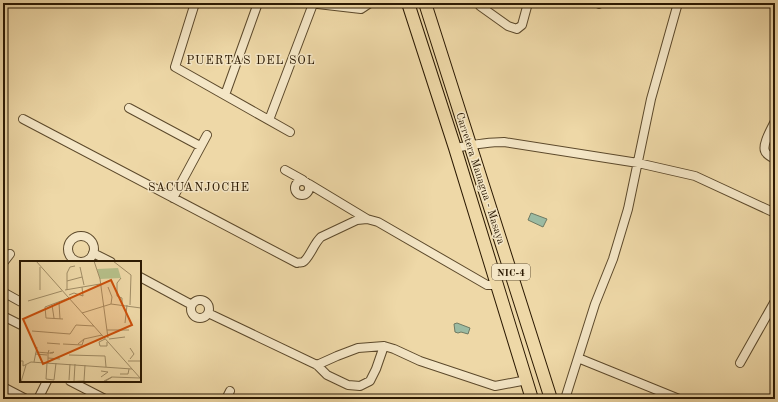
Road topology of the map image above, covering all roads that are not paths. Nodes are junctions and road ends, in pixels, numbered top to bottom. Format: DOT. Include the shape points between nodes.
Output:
graph roads {
  1 [pos="195,3"];
  2 [pos="258,3"];
  3 [pos="310,3"];
  4 [pos="370,3"];
  5 [pos="408,3"];
  6 [pos="425,3"];
  7 [pos="478,3"];
  8 [pos="528,3"];
  9 [pos="678,3"];
  10 [pos="225,95"];
  11 [pos="129,108"];
  12 [pos="23,119"];
  13 [pos="269,120"];
  14 [pos="775,121"];
  15 [pos="290,132"];
  16 [pos="207,135"];
  17 [pos="471,145"];
  18 [pos="200,146"];
  19 [pos="455,148"];
  20 [pos="775,159"];
  21 [pos="638,163"];
  22 [pos="285,170"];
  23 [pos="173,198"];
  24 [pos="775,213"];
  25 [pos="366,219"];
  26 [pos="94,253"];
  27 [pos="10,254"];
  28 [pos="109,261"];
  29 [pos="3,263"];
  30 [pos="141,278"];
  31 [pos="496,285"];
  32 [pos="3,292"];
  33 [pos="20,301"];
  34 [pos="775,301"];
  35 [pos="192,305"];
  36 [pos="208,313"];
  37 [pos="3,316"];
  38 [pos="20,324"];
  39 [pos="384,346"];
  40 [pos="578,358"];
  41 [pos="740,363"];
  42 [pos="317,365"];
  43 [pos="527,380"];
  44 [pos="46,382"];
  45 [pos="72,382"];
  46 [pos="3,387"];
  47 [pos="230,391"];
  48 [pos="26,399"];
  49 [pos="38,399"];
  50 [pos="105,399"];
  51 [pos="226,399"];
  52 [pos="532,399"];
  53 [pos="551,399"];
  54 [pos="565,399"];
  55 [pos="678,399"];
  1 -- 10 [label="street" via="174,67"];
  2 -- 10 [label="street"];
  3 -- 4 [label="street" via="362,9"];
  3 -- 13 [label="street"];
  5 -- 19 [label="highway, Carretera Managua - Masaya / NIC-4"];
  6 -- 17 [label="highway, Carretera Managua - Masaya / NIC-4"];
  7 -- 8 [label="street" via="516,30 522,26"];
  9 -- 21 [label="street" via="651,99"];
  10 -- 13 [label="street"];
  11 -- 18 [label="street"];
  12 -- 23 [label="street"];
  13 -- 15 [label="street"];
  14 -- 20 [label="street" via="764,148 765,153"];
  16 -- 18 [label="street"];
  17 -- 19 [label="street"];
  17 -- 21 [label="street" via="504,142"];
  17 -- 53 [label="highway, Carretera Managua - Masaya / NIC-4"];
  18 -- 23 [label="street"];
  19 -- 31 [label="highway, Carretera Managua - Masaya / NIC-4"];
  21 -- 24 [label="street" via="695,176"];
  21 -- 40 [label="street" via="615,252"];
  22 -- 25 [label="street"];
  23 -- 25 [label="street" via="297,262 307,258 321,237 357,220"];
  25 -- 31 [label="street" via="378,222 487,285"];
  26 -- 28 [label="street"];
  27 -- 29 [label="street"];
  30 -- 35 [label="street"];
  31 -- 43 [label="highway, Carretera Managua - Masaya / NIC-4"];
  32 -- 33 [label="street"];
  34 -- 41 [label="street"];
  35 -- 36 [label="street" via="200,301 205,302"];
  35 -- 36 [label="street" via="191,311 194,316 204,317"];
  36 -- 42 [label="street"];
  37 -- 38 [label="street"];
  39 -- 42 [label="street" via="358,348"];
  39 -- 42 [label="street" via="370,380 360,386 348,385 327,375"];
  39 -- 43 [label="street" via="495,386"];
  40 -- 54 [label="street"];
  40 -- 55 [label="street"];
  43 -- 52 [label="highway, Carretera Managua - Masaya / NIC-4"];
  44 -- 49 [label="street"];
  45 -- 50 [label="street"];
  46 -- 48 [label="street"];
  47 -- 51 [label="street"];
}
